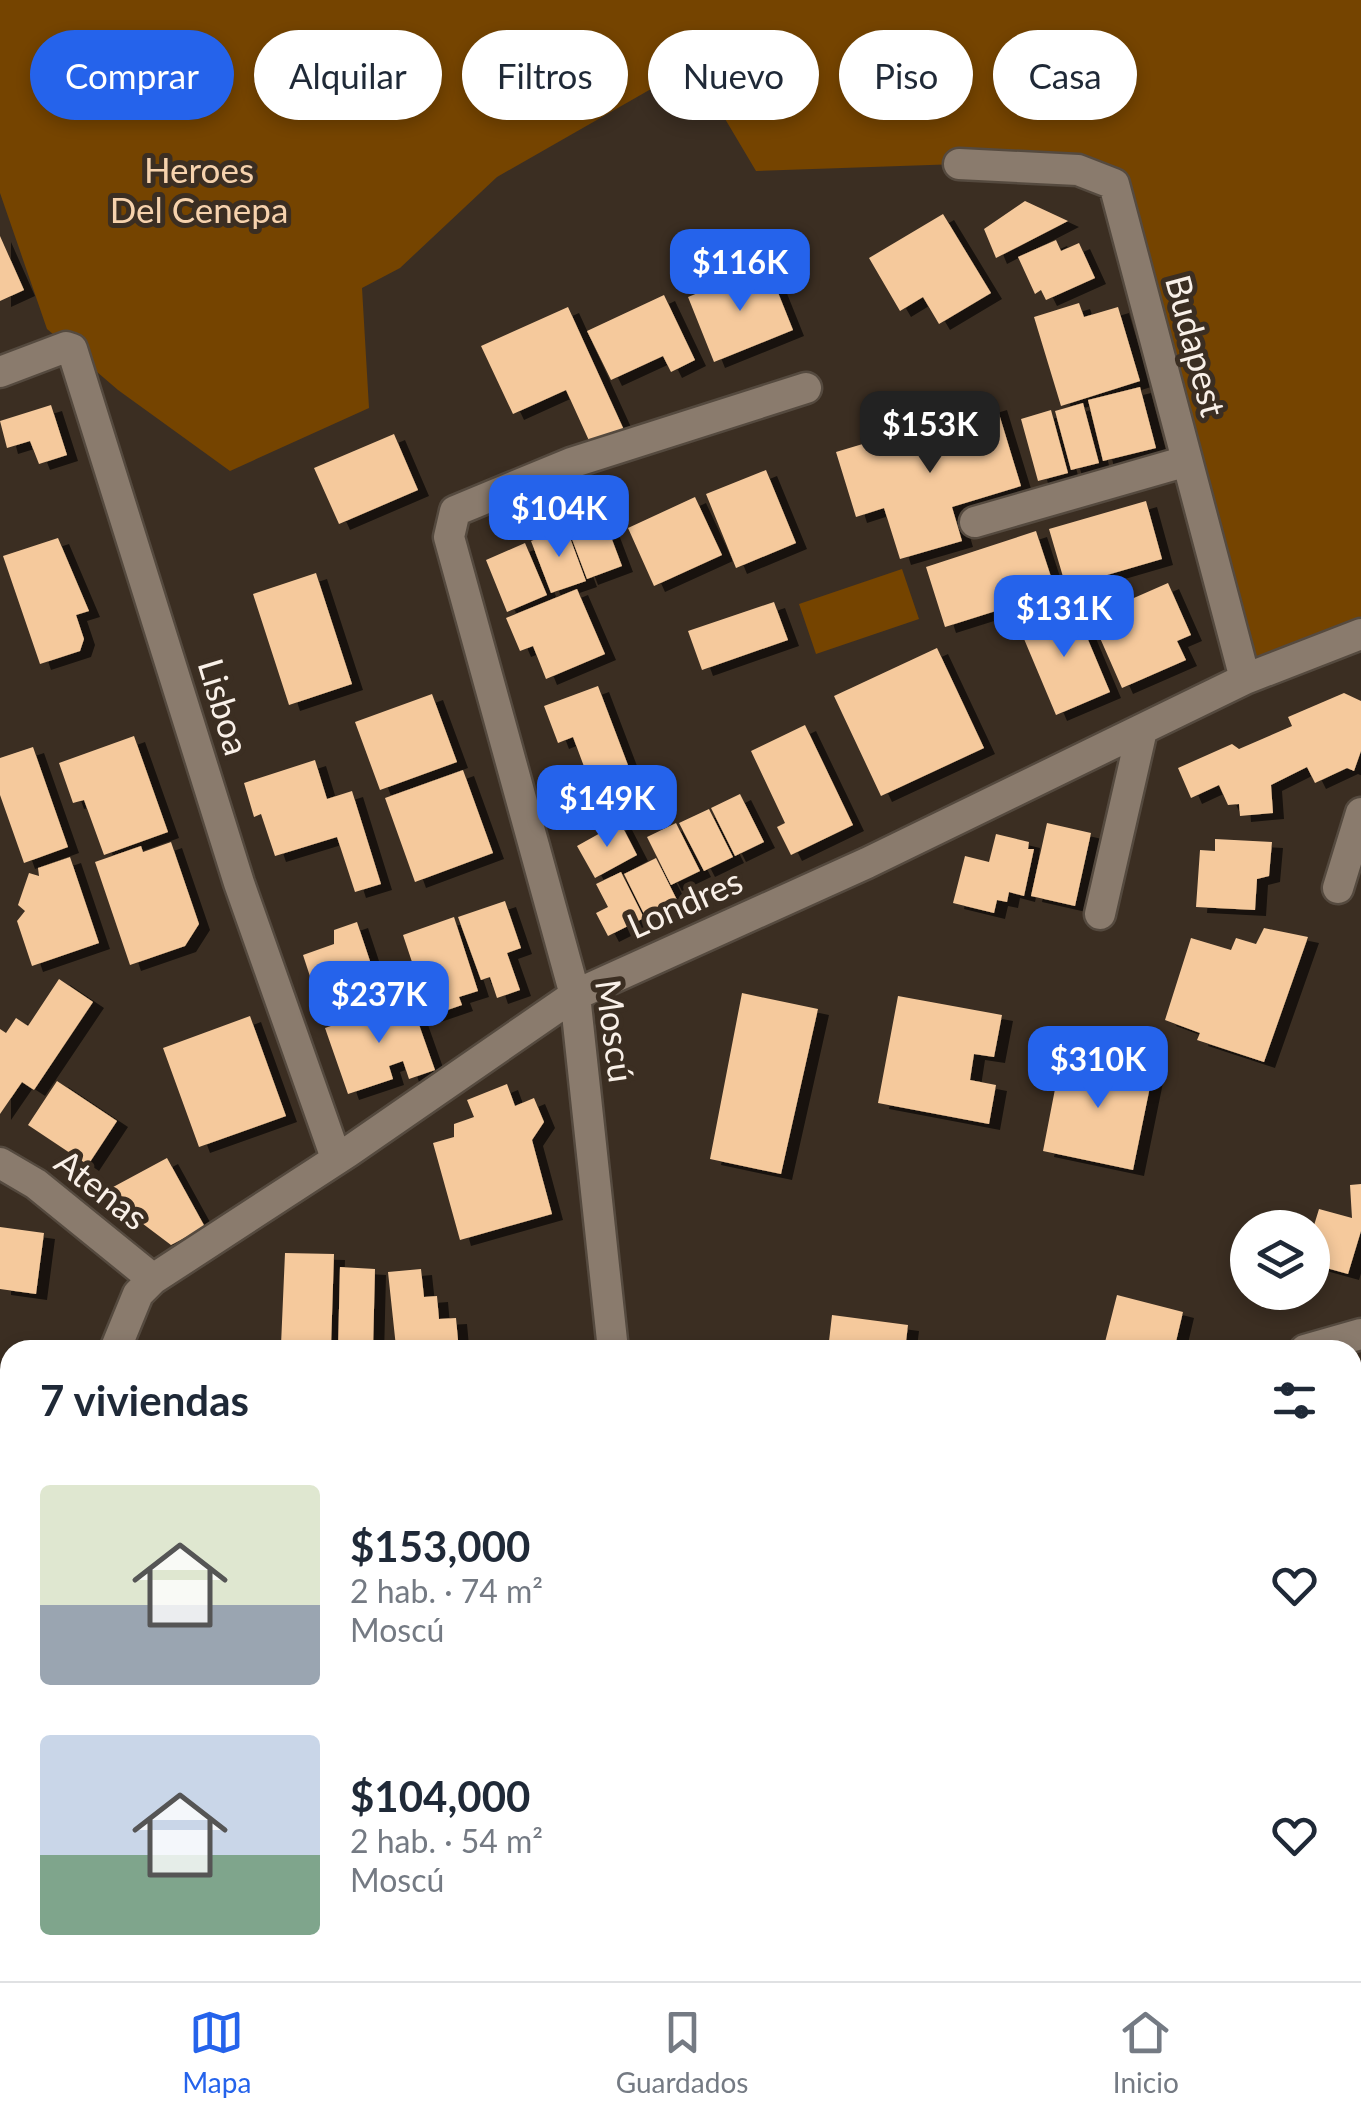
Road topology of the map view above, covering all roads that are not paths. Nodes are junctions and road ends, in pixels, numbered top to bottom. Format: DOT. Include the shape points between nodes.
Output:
graph roads {
  1 [pos="959,164"];
  2 [pos="0,372"];
  3 [pos="806,388"];
  4 [pos="1187,461"];
  5 [pos="974,522"];
  6 [pos="1361,634"];
  7 [pos="1245,680"];
  8 [pos="1142,730"];
  9 [pos="1361,813"];
  10 [pos="1338,888"];
  11 [pos="1100,914"];
  12 [pos="575,995"];
  13 [pos="336,1158"];
  14 [pos="0,1163"];
  15 [pos="153,1279"];
  16 [pos="119,1340"];
  17 [pos="612,1340"];
  1 -- 4 [label="street, Budapest" via="1078,170 1114,184"];
  2 -- 13 [label="street, Lisboa" via="72,349 239,883"];
  3 -- 12 [label="street, Moscú" via="571,463 455,511 450,521 448,537"];
  4 -- 5 [label="street"];
  4 -- 7 [label="street, Budapest"];
  6 -- 7 [label="street, Londres"];
  7 -- 8 [label="street, Londres"];
  8 -- 11 [label="street"];
  8 -- 12 [label="street, Londres"];
  9 -- 10 [label="street"];
  12 -- 13 [label="street, Londres"];
  12 -- 17 [label="street, Moscú"];
  13 -- 15 [label="street, Londres"];
  14 -- 15 [label="street, Atenas" via="36,1184"];
  15 -- 16 [label="street, Londres" via="138,1294"];
}
